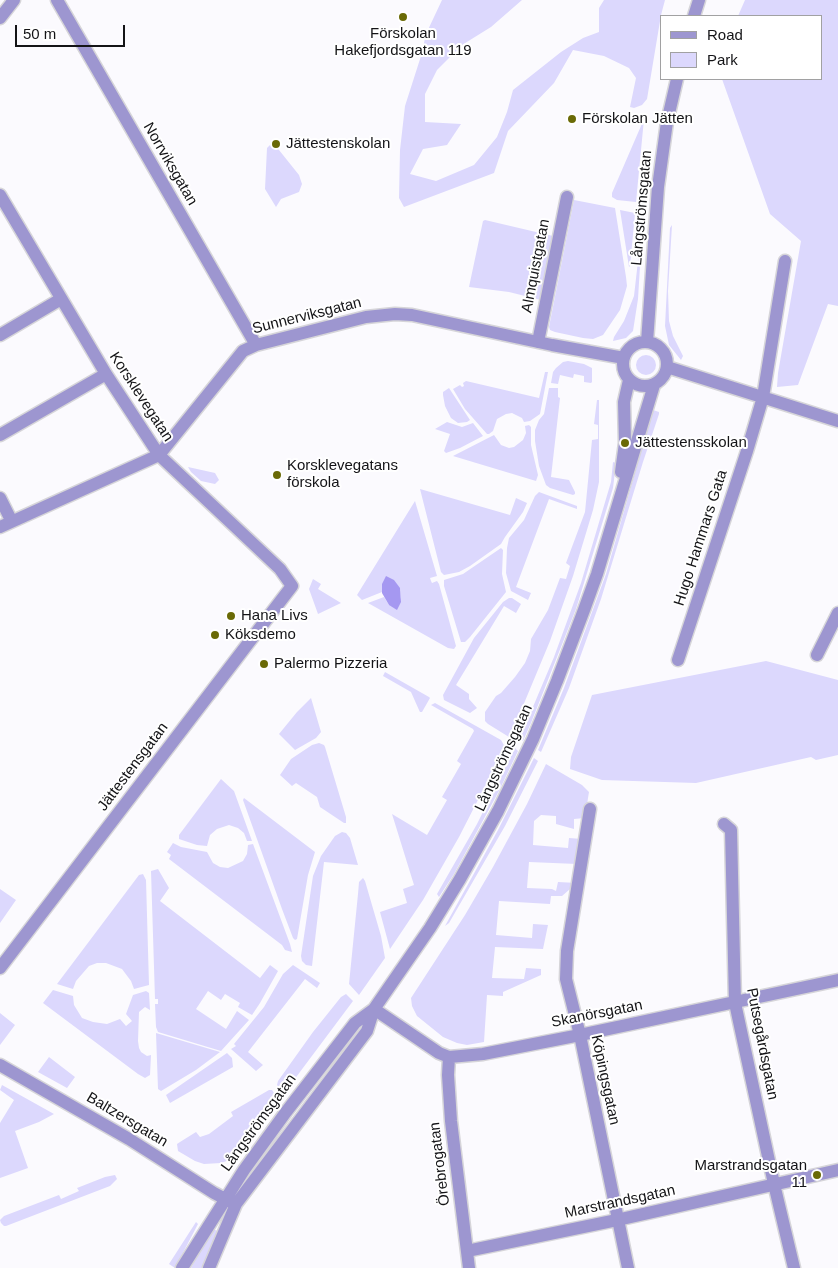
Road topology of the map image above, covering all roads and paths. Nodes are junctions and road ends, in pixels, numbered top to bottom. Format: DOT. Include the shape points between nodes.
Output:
graph roads {
  1 [pos="14,0"];
  2 [pos="57,0"];
  3 [pos="698,0"];
  4 [pos="694,15"];
  5 [pos="0,18"];
  6 [pos="677,80"];
  7 [pos="0,195"];
  8 [pos="567,197"];
  9 [pos="785,261"];
  10 [pos="61,299"];
  11 [pos="0,335"];
  12 [pos="538,342"];
  13 [pos="648,342"];
  14 [pos="256,345"];
  15 [pos="624,358"];
  16 [pos="667,367"];
  17 [pos="106,374"];
  18 [pos="629,380"];
  19 [pos="654,385"];
  20 [pos="763,397"];
  21 [pos="838,422"];
  22 [pos="0,435"];
  23 [pos="159,455"];
  24 [pos="0,498"];
  25 [pos="618,499"];
  26 [pos="6,524"];
  27 [pos="292,586"];
  28 [pos="838,613"];
  29 [pos="817,656"];
  30 [pos="678,660"];
  31 [pos="590,808"];
  32 [pos="724,824"];
  33 [pos="0,968"];
  34 [pos="838,980"];
  35 [pos="735,1003"];
  36 [pos="374,1009"];
  37 [pos="580,1035"];
  38 [pos="449,1057"];
  39 [pos="0,1065"];
  40 [pos="838,1170"];
  41 [pos="774,1184"];
  42 [pos="230,1202"];
  43 [pos="617,1220"];
  44 [pos="467,1251"];
  45 [pos="182,1268"];
  46 [pos="210,1268"];
  47 [pos="469,1268"];
  48 [pos="628,1268"];
  49 [pos="794,1268"];
  1 -- 5 [label="street"];
  2 -- 14 [label="street, Norrviksgatan"];
  3 -- 4 [label="street"];
  6 -- 13 [label="street, Långströmsgatan" via="658,186"];
  7 -- 10 [label="street, Korsklevegatan"];
  8 -- 12 [label="street, Almquistgatan"];
  9 -- 20 [label="street, Hugo Hammars Gata"];
  10 -- 11 [label="street"];
  10 -- 17 [label="street, Korsklevegatan"];
  12 -- 14 [label="street, Sunnerviksgatan" via="395,314 366,317"];
  12 -- 15 [label="street, Sunnerviksgatan"];
  13 -- 15 [label="street" via="632,347"];
  13 -- 16 [label="street" via="664,353"];
  14 -- 23 [label="street, Sunnerviksgatan" via="243,351"];
  15 -- 18 [label="street, Långströmsgatan" via="623,367"];
  16 -- 19 [label="street, Långströmsgatan" via="662,379"];
  16 -- 20 [label="street"];
  17 -- 22 [label="street"];
  17 -- 23 [label="street, Korsklevegatan"];
  18 -- 19 [label="street" via="638,386"];
  18 -- 25 [label="street, Långströmsgatan" via="624,402 625,443"];
  19 -- 25 [label="street, Långströmsgatan"];
  20 -- 21 [label="street"];
  20 -- 30 [label="street, Hugo Hammars Gata"];
  23 -- 26 [label="street, Sunnerviksgatan"];
  23 -- 27 [label="street, Korsklevegatan" via="280,569"];
  24 -- 26 [label="street"];
  25 -- 36 [label="street, Långströmsgatan" via="584,610 522,761 460,879"];
  27 -- 33 [label="street, Jättestensgatan"];
  28 -- 29 [label="street"];
  31 -- 37 [label="street, Köpingsgatan" via="566,967 566,980"];
  32 -- 35 [label="street, Putsegårdsgatan" via="731,830"];
  34 -- 35 [label="street, Skanörsgatan"];
  35 -- 37 [label="street, Skanörsgatan"];
  35 -- 41 [label="street, Putsegårdsgatan"];
  36 -- 38 [label="street"];
  36 -- 42 [label="street, Långströmsgatan" via="367,1031"];
  37 -- 38 [label="street, Skanörsgatan" via="483,1054"];
  37 -- 43 [label="street, Köpingsgatan"];
  38 -- 44 [label="street, Örebrogatan" via="451,1121"];
  39 -- 42 [label="street, Baltzersgatan"];
  40 -- 41 [label="street, Marstrandsgatan"];
  41 -- 43 [label="street, Marstrandsgatan"];
  41 -- 49 [label="street, Putsegårdsgatan"];
  42 -- 45 [label="street, Långströmsgatan"];
  42 -- 46 [label="street, Långströmsgatan"];
  43 -- 44 [label="street, Marstrandsgatan"];
  43 -- 48 [label="street, Köpingsgatan"];
  44 -- 47 [label="street, Örebrogatan"];
}
